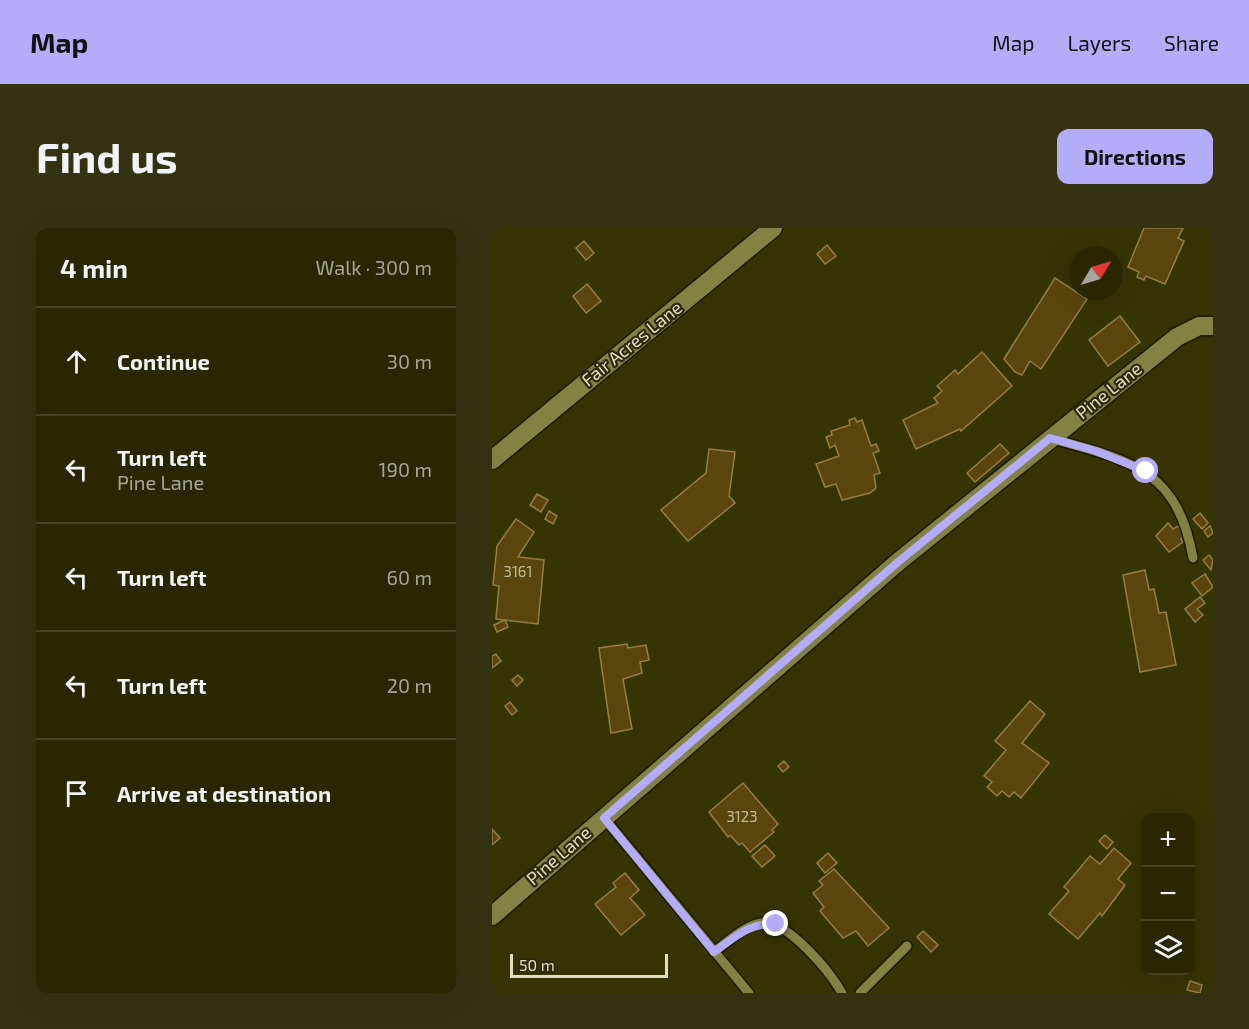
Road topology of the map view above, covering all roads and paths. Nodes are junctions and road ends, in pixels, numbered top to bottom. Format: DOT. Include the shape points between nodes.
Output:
graph roads {
  1 [pos="773,228"];
  2 [pos="1213,326"];
  3 [pos="1050,438"];
  4 [pos="492,460"];
  5 [pos="1193,558"];
  6 [pos="604,818"];
  7 [pos="492,916"];
  8 [pos="907,946"];
  9 [pos="714,952"];
  10 [pos="749,993"];
  11 [pos="842,993"];
  12 [pos="860,993"];
  1 -- 4 [label="street, Fair Acres Lane"];
  2 -- 3 [label="street, Pine Lane" via="1198,326 1177,337"];
  3 -- 5 [label="lane" via="1146,471 1166,488 1187,527"];
  3 -- 6 [label="street, Pine Lane" via="898,562"];
  6 -- 7 [label="street, Pine Lane"];
  6 -- 9 [label="lane"];
  8 -- 12 [label="lane"];
  9 -- 10 [label="lane"];
  9 -- 11 [label="lane" via="750,927 776,924 805,948"];
}
